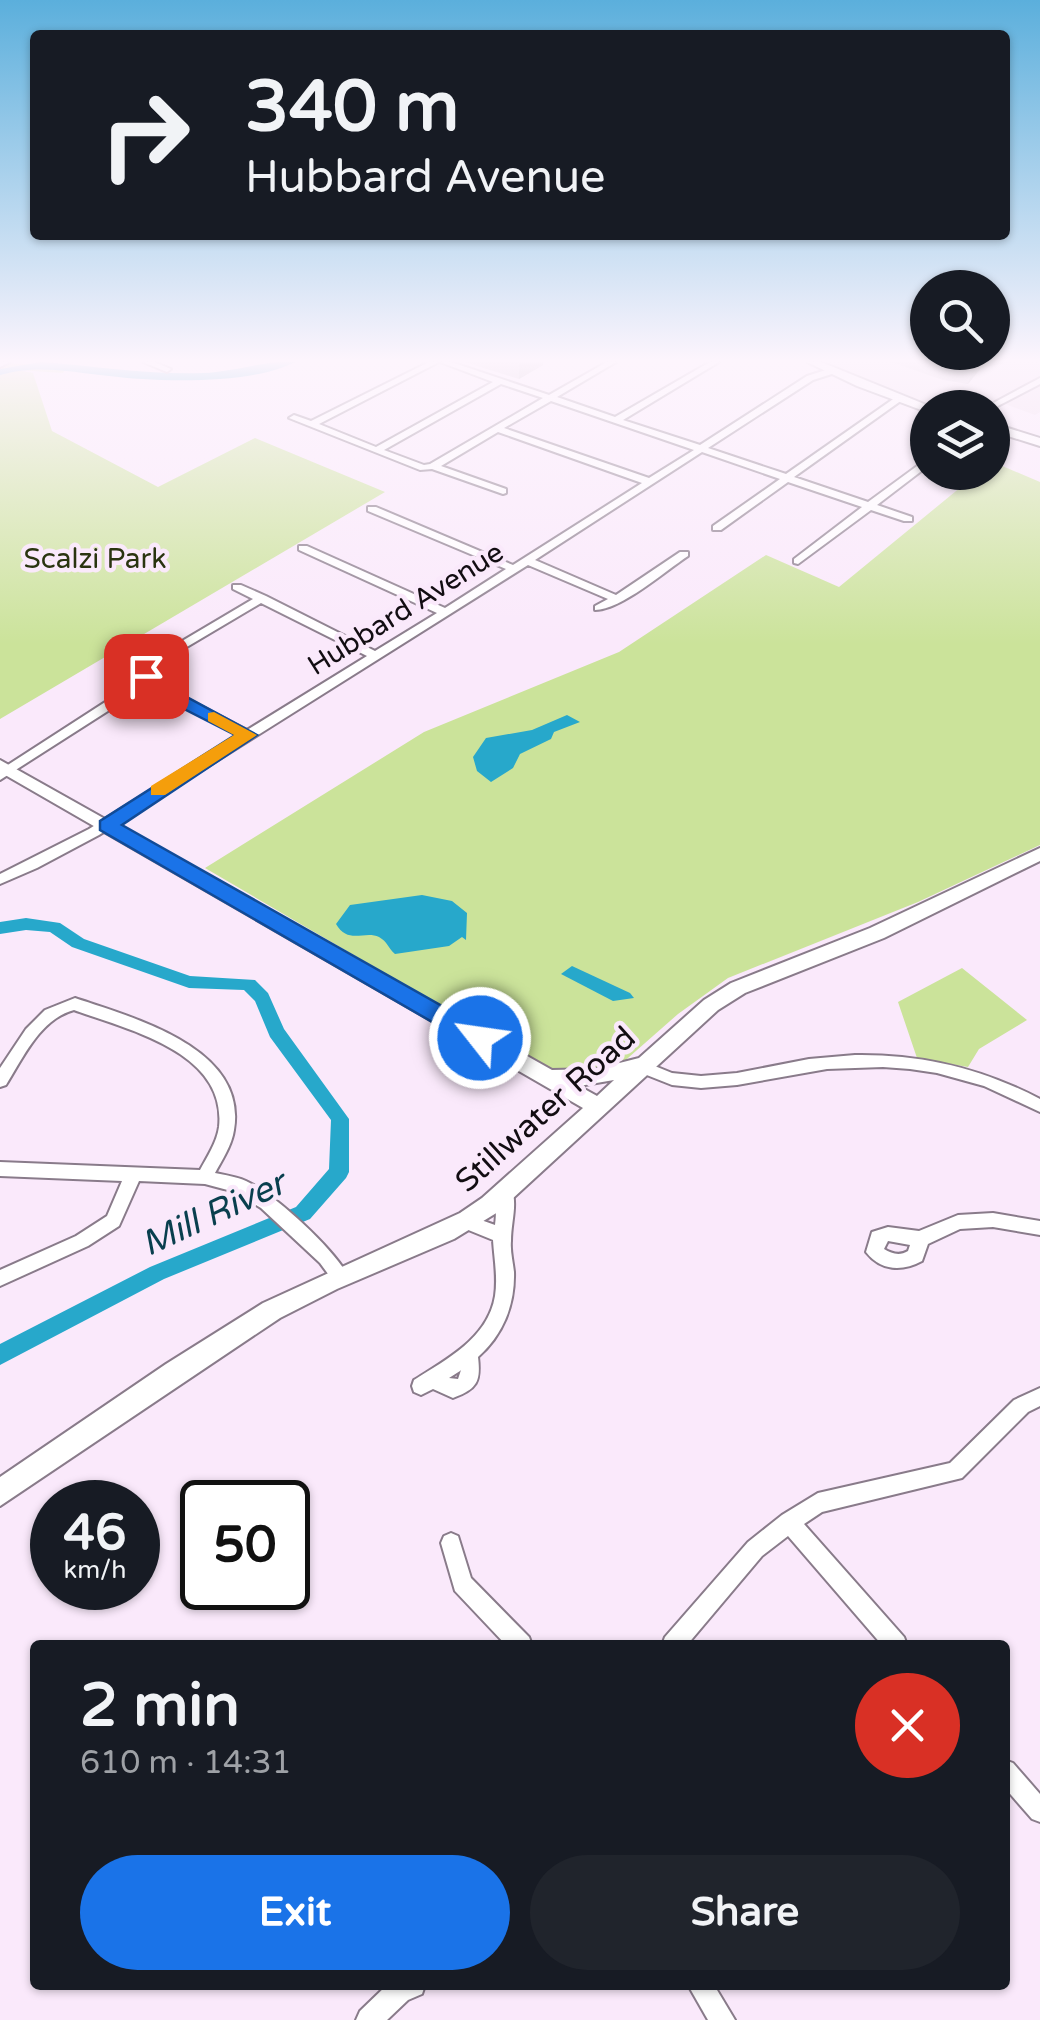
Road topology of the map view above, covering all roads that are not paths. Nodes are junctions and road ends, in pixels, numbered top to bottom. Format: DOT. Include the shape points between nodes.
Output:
graph roads {
  1 [pos="393,456"];
  2 [pos="451,456"];
  3 [pos="576,456"];
  4 [pos="690,456"];
  5 [pos="727,456"];
  6 [pos="817,456"];
  7 [pos="434,466"];
  8 [pos="910,475"];
  9 [pos="788,477"];
  10 [pos="650,482"];
  11 [pos="502,492"];
  12 [pos="870,506"];
  13 [pos="372,508"];
  14 [pos="908,520"];
  15 [pos="717,528"];
  16 [pos="303,548"];
  17 [pos="684,554"];
  18 [pos="528,561"];
  19 [pos="798,561"];
  20 [pos="514,569"];
  21 [pos="237,587"];
  22 [pos="262,598"];
  23 [pos="617,599"];
  24 [pos="599,608"];
  25 [pos="444,612"];
  26 [pos="176,649"];
  27 [pos="376,656"];
  28 [pos="248,735"];
  29 [pos="3,770"];
  30 [pos="107,826"];
  31 [pos="1040,854"];
  32 [pos="0,879"];
  33 [pos="640,1066"];
  34 [pos="549,1078"];
  35 [pos="0,1081"];
  36 [pos="597,1106"];
  37 [pos="1040,1106"];
  38 [pos="0,1169"];
  39 [pos="132,1176"];
  40 [pos="205,1178"];
  41 [pos="505,1191"];
  42 [pos="466,1222"];
  43 [pos="1040,1228"];
  44 [pos="502,1235"];
  45 [pos="920,1238"];
  46 [pos="340,1277"];
  47 [pos="0,1278"];
  48 [pos="427,1382"];
  49 [pos="1040,1397"];
  50 [pos="0,1493"];
  51 [pos="789,1522"];
  52 [pos="451,1542"];
  53 [pos="516,1640"];
  54 [pos="677,1640"];
  55 [pos="892,1640"];
  56 [pos="1010,1776"];
  57 [pos="1040,1811"];
  58 [pos="401,1990"];
  59 [pos="703,1990"];
  60 [pos="368,2020"];
  61 [pos="722,2020"];
  1 -- 7 [label="street"];
  2 -- 7 [label="street"];
  3 -- 10 [label="street"];
  4 -- 10 [label="street, Hubbard Avenue"];
  5 -- 9 [label="street"];
  6 -- 9 [label="street"];
  7 -- 11 [label="street"];
  8 -- 12 [label="street"];
  9 -- 12 [label="street"];
  9 -- 15 [label="street"];
  10 -- 18 [label="street, Hubbard Avenue"];
  12 -- 14 [label="street"];
  12 -- 19 [label="street"];
  13 -- 20 [label="street"];
  16 -- 25 [label="street"];
  17 -- 23 [label="street"];
  18 -- 20 [label="street, Hubbard Avenue"];
  18 -- 23 [label="street"];
  20 -- 25 [label="street, Hubbard Avenue"];
  21 -- 22 [label="street"];
  22 -- 26 [label="street"];
  22 -- 27 [label="street"];
  23 -- 24 [label="street"];
  25 -- 27 [label="street, Hubbard Avenue"];
  27 -- 28 [label="street, Hubbard Avenue"];
  28 -- 29 [label="street" via="141,676 132,681 135,688"];
  28 -- 30 [label="street, Hubbard Avenue"];
  29 -- 30 [label="main road"];
  30 -- 32 [label="street, Hubbard Avenue" via="66,852"];
  30 -- 34 [label="main road"];
  31 -- 33 [label="main road, Stillwater Road" via="821,958 738,988"];
  33 -- 34 [label="main road" via="596,1077"];
  33 -- 36 [label="main road, Stillwater Road"];
  33 -- 37 [label="street" via="680,1081 746,1078 825,1062 934,1065 990,1080"];
  34 -- 36 [label="main road"];
  35 -- 40 [label="street" via="45,1016 75,1004 202,1058 226,1092 227,1129"];
  36 -- 41 [label="main road, Stillwater Road"];
  38 -- 39 [label="street"];
  39 -- 40 [label="street"];
  39 -- 47 [label="street" via="113,1221"];
  40 -- 46 [label="street" via="240,1186 267,1202"];
  41 -- 42 [label="main road, Stillwater Road"];
  41 -- 44 [label="street"];
  42 -- 44 [label="street"];
  42 -- 46 [label="main road, Stillwater Road"];
  43 -- 45 [label="street" via="958,1222"];
  44 -- 48 [label="street" via="505,1278 494,1330 469,1354 471,1374 464,1385"];
  46 -- 50 [label="main road, Stillwater Road" via="241,1330"];
  49 -- 51 [label="street" via="1020,1406 955,1471 818,1503"];
  51 -- 54 [label="street" via="755,1550"];
  51 -- 55 [label="street"];
  52 -- 53 [label="street" via="462,1584"];
  56 -- 57 [label="street"];
  58 -- 60 [label="street"];
  59 -- 61 [label="street"];
}
